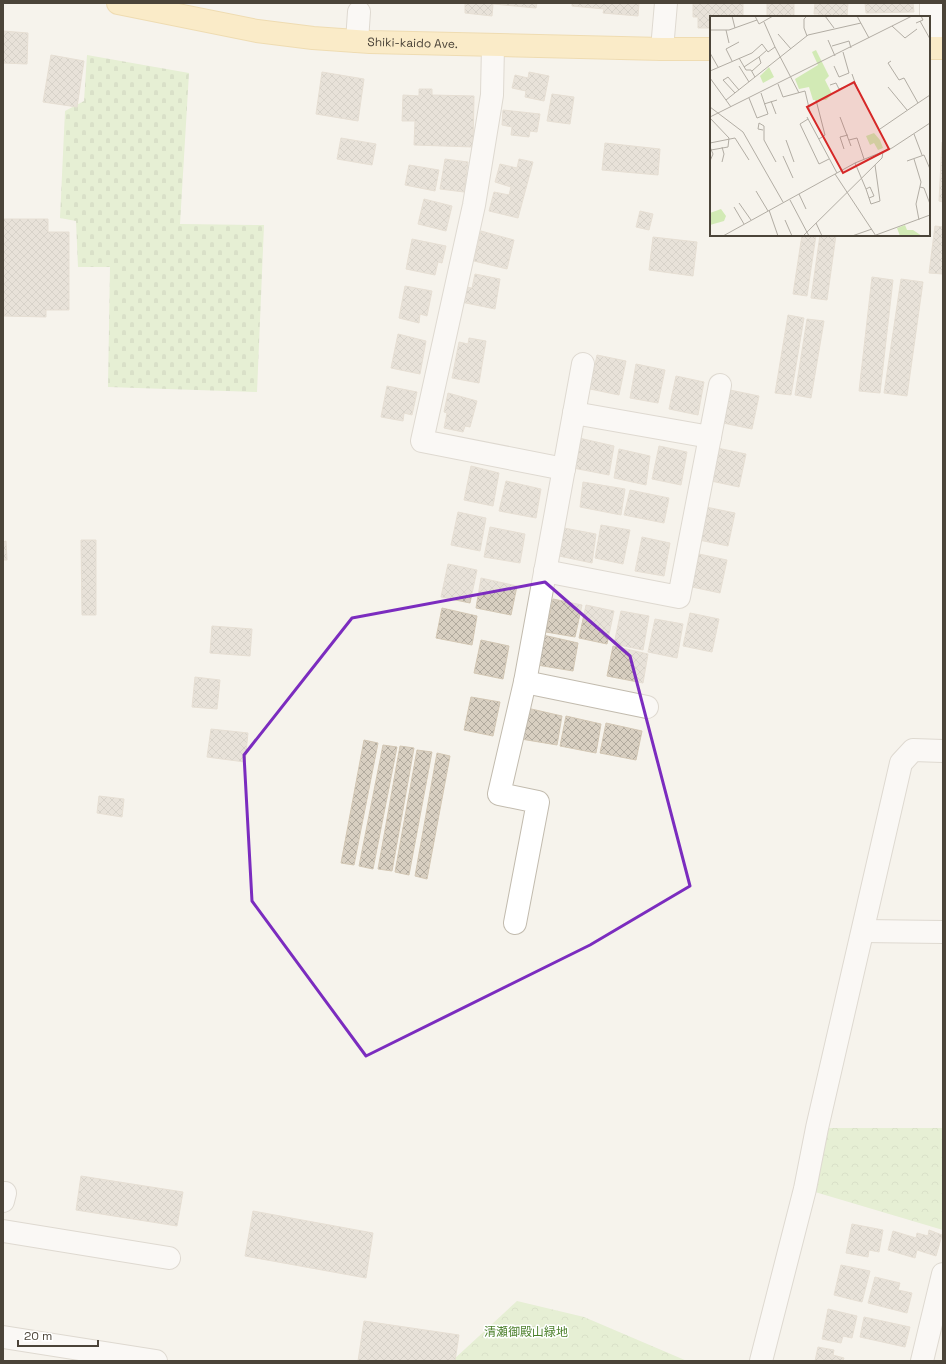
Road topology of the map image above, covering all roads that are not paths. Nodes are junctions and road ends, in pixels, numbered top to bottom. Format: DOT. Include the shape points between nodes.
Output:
graph roads {
  1 [pos="123,3"];
  2 [pos="666,3"];
  3 [pos="931,3"];
  4 [pos="359,12"];
  5 [pos="356,41"];
  6 [pos="493,45"];
  7 [pos="934,48"];
  8 [pos="662,49"];
  9 [pos="710,49"];
  10 [pos="582,364"];
  11 [pos="720,385"];
  12 [pos="574,413"];
  13 [pos="710,437"];
  14 [pos="564,469"];
  15 [pos="545,571"];
  16 [pos="525,682"];
  17 [pos="647,707"];
  18 [pos="943,751"];
  19 [pos="515,923"];
  20 [pos="863,931"];
  21 [pos="943,932"];
  22 [pos="3,1231"];
  23 [pos="170,1258"];
  24 [pos="943,1274"];
  25 [pos="3,1337"];
  26 [pos="156,1361"];
  27 [pos="762,1361"];
  28 [pos="922,1361"];
  1 -- 5 [label="main road, Shiki-kaido Ave." via="257,31"];
  2 -- 8 [label="street"];
  3 -- 7 [label="street"];
  4 -- 5 [label="street"];
  5 -- 6 [label="main road, Shiki-kaido Ave."];
  6 -- 8 [label="main road, Shiki-kaido Ave."];
  6 -- 14 [label="street" via="492,95 474,206 422,441"];
  8 -- 9 [label="main road, Shiki-kaido Ave."];
  10 -- 12 [label="street"];
  11 -- 13 [label="street"];
  12 -- 13 [label="street"];
  12 -- 14 [label="street"];
  13 -- 15 [label="street" via="679,597"];
  14 -- 15 [label="street"];
  15 -- 16 [label="street"];
  16 -- 17 [label="street"];
  16 -- 19 [label="street" via="499,794 538,802"];
  18 -- 20 [label="street" via="913,750 901,763"];
  20 -- 21 [label="street"];
  20 -- 27 [label="street" via="805,1189"];
  22 -- 23 [label="street"];
  24 -- 28 [label="street"];
  25 -- 26 [label="street"];
}
